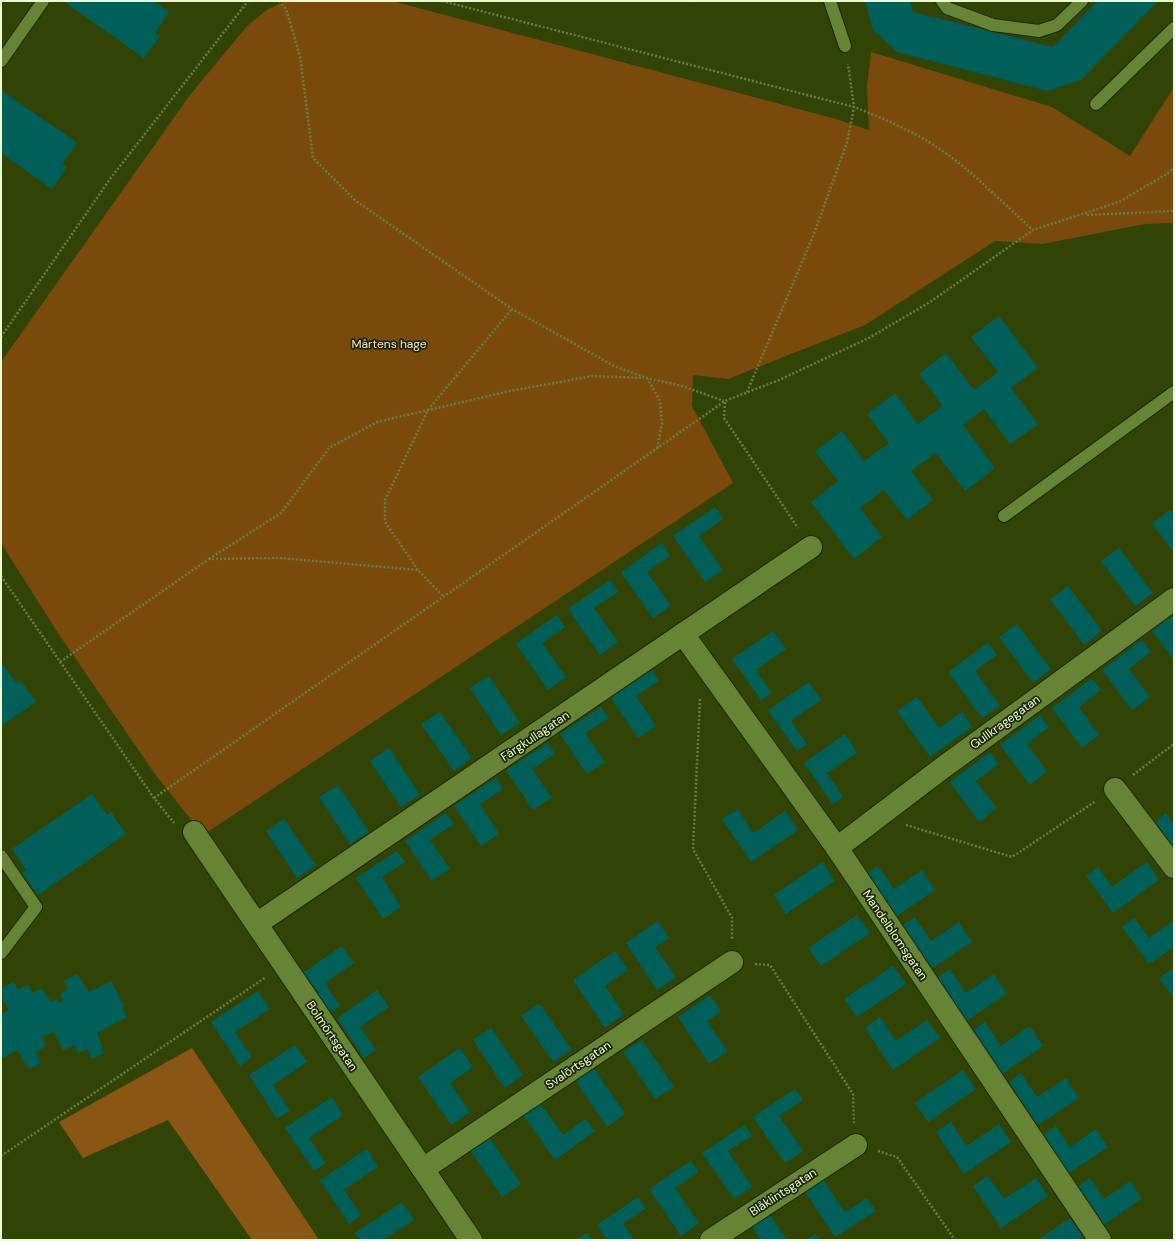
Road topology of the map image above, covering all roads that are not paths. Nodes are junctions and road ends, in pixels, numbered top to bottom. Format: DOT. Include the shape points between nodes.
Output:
graph roads {
  1 [pos="43,1"];
  2 [pos="830,1"];
  3 [pos="942,1"];
  4 [pos="1082,1"];
  5 [pos="1174,28"];
  6 [pos="845,46"];
  7 [pos="1,61"];
  8 [pos="1096,104"];
  9 [pos="1174,392"];
  10 [pos="1004,516"];
  11 [pos="811,547"];
  12 [pos="1174,599"];
  13 [pos="683,634"];
  14 [pos="1115,789"];
  15 [pos="194,832"];
  16 [pos="837,848"];
  17 [pos="1,856"];
  18 [pos="1174,867"];
  19 [pos="258,923"];
  20 [pos="1,953"];
  21 [pos="732,962"];
  22 [pos="856,1145"];
  23 [pos="423,1169"];
  24 [pos="471,1240"];
  25 [pos="711,1240"];
  26 [pos="1100,1240"];
  1 -- 7 [label="lane"];
  2 -- 6 [label="lane"];
  3 -- 4 [label="lane" via="947,8 993,25 1038,31 1058,25"];
  5 -- 8 [label="lane"];
  9 -- 10 [label="lane"];
  11 -- 13 [label="street, Färgkullagatan"];
  12 -- 16 [label="street, Gullkragegatan"];
  13 -- 16 [label="street, Mandelblomsgatan"];
  13 -- 19 [label="street, Färgkullagatan"];
  14 -- 18 [label="street"];
  15 -- 19 [label="street, Bolmörtsgatan"];
  16 -- 26 [label="street, Mandelblomsgatan"];
  17 -- 20 [label="lane" via="36,907"];
  19 -- 23 [label="street, Bolmörtsgatan"];
  21 -- 23 [label="street, Svalörtsgatan"];
  22 -- 25 [label="street, Blåklintsgatan"];
  23 -- 24 [label="street, Bolmörtsgatan"];
}
